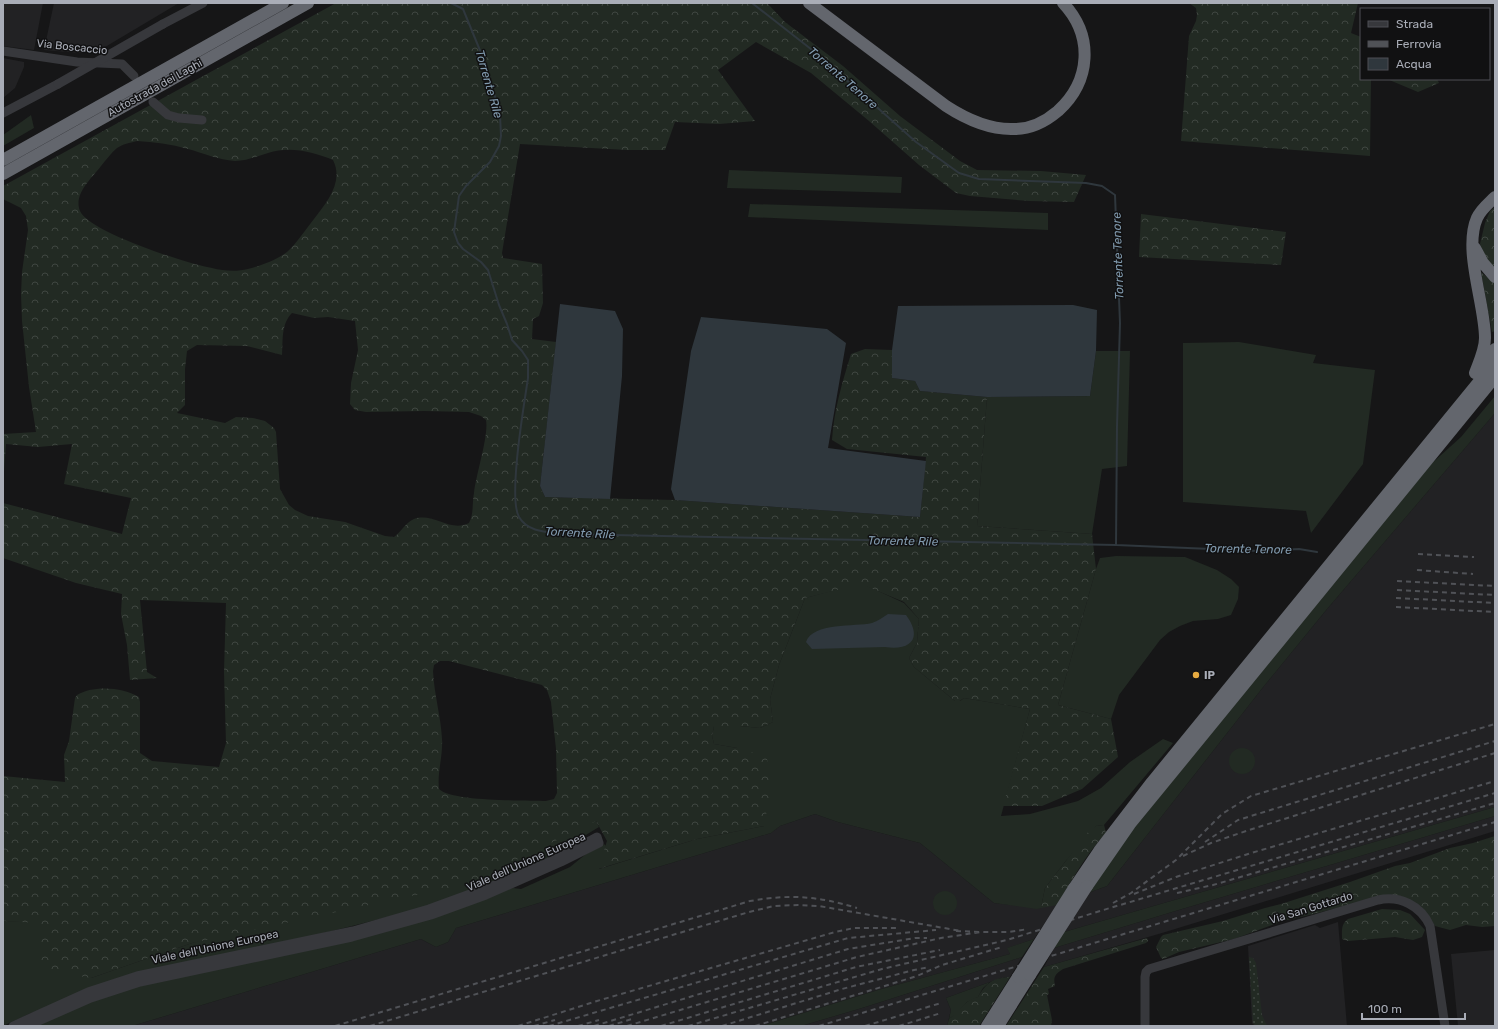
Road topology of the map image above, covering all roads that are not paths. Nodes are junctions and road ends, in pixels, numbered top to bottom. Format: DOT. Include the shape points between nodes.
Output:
graph roads {
  1 [pos="203,3"];
  2 [pos="284,3"];
  3 [pos="308,3"];
  4 [pos="809,3"];
  5 [pos="1063,3"];
  6 [pos="3,51"];
  7 [pos="134,76"];
  8 [pos="153,102"];
  9 [pos="3,113"];
  10 [pos="202,120"];
  11 [pos="3,160"];
  12 [pos="3,174"];
  13 [pos="1495,197"];
  14 [pos="1473,244"];
  15 [pos="1495,277"];
  16 [pos="1495,349"];
  17 [pos="1495,362"];
  18 [pos="1475,373"];
  19 [pos="1495,377"];
  20 [pos="1495,390"];
  21 [pos="1414,468"];
  22 [pos="13,1026"];
  23 [pos="27,1026"];
  24 [pos="987,1026"];
  25 [pos="998,1026"];
  26 [pos="1145,1026"];
  27 [pos="1445,1026"];
  1 -- 9 [label="street, bridge"];
  2 -- 11 [label="highway, Autostrada dei Laghi"];
  3 -- 12 [label="highway, Autostrada dei Laghi"];
  4 -- 5 [label="highway" via="946,106 985,126 1012,129 1030,127 1050,118 1063,106 1080,78 1084,66 1084,41 1074,17"];
  6 -- 7 [label="street, Via Boscaccio" via="77,62 122,64"];
  8 -- 10 [label="street" via="168,115"];
  13 -- 14 [label="highway" via="1477,219"];
  14 -- 15 [label="highway" via="1483,264"];
  14 -- 18 [label="highway" via="1485,338"];
  16 -- 18 [label="highway"];
  17 -- 21 [label="highway"];
  18 -- 21 [label="highway" via="1446,408"];
  19 -- 21 [label="highway"];
  20 -- 21 [label="highway" via="1467,424"];
  21 -- 24 [label="highway, bridge" via="1128,812 1074,888"];
  21 -- 25 [label="highway, bridge" via="1130,824 1087,886"];
  22 -- 23 [label="street, Viale dell'Unione Europea" via="88,992 137,976 353,931 429,909 503,882 556,859 597,837 599,843 486,895 431,915 352,937 140,982 91,998"];
  26 -- 27 [label="street, Via San Gottardo" via="1145,977 1149,969 1390,898 1414,906 1423,914 1430,926"];
}
